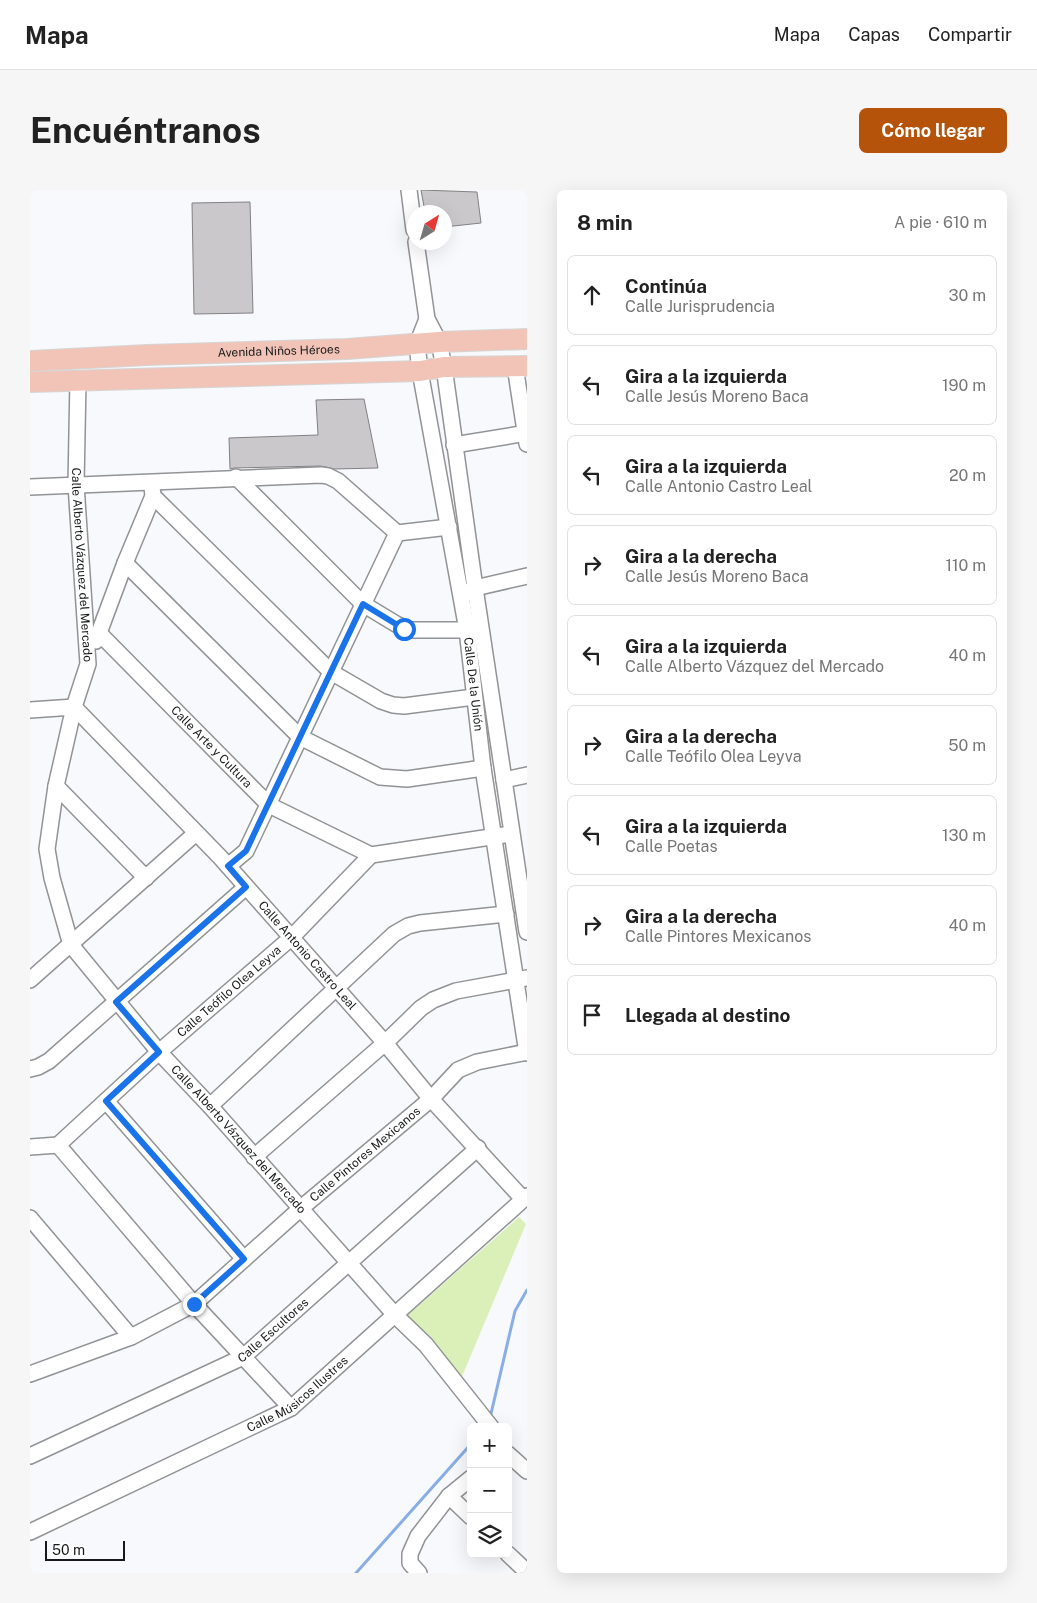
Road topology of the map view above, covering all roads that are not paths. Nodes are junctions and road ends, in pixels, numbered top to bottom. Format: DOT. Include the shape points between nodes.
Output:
graph roads {
  1 [pos="409,190"];
  2 [pos="411,205"];
  3 [pos="417,250"];
  4 [pos="427,319"];
  5 [pos="527,339"];
  6 [pos="439,342"];
  7 [pos="418,344"];
  8 [pos="30,361"];
  9 [pos="521,366"];
  10 [pos="444,368"];
  11 [pos="420,371"];
  12 [pos="78,380"];
  13 [pos="30,382"];
  14 [pos="526,437"];
  15 [pos="454,445"];
  16 [pos="236,477"];
  17 [pos="76,484"];
  18 [pos="30,487"];
  19 [pos="153,488"];
  20 [pos="449,527"];
  21 [pos="397,533"];
  22 [pos="125,563"];
  23 [pos="527,576"];
  24 [pos="475,588"];
  25 [pos="461,596"];
  26 [pos="363,604"];
  27 [pos="467,630"];
  28 [pos="100,633"];
  29 [pos="482,634"];
  30 [pos="88,664"];
  31 [pos="331,672"];
  32 [pos="474,696"];
  33 [pos="74,707"];
  34 [pos="30,710"];
  35 [pos="300,737"];
  36 [pos="483,768"];
  37 [pos="527,775"];
  38 [pos="504,780"];
  39 [pos="56,786"];
  40 [pos="268,805"];
  41 [pos="196,833"];
  42 [pos="513,834"];
  43 [pos="494,836"];
  44 [pos="371,855"];
  45 [pos="228,866"];
  46 [pos="146,878"];
  47 [pos="246,887"];
  48 [pos="506,914"];
  49 [pos="527,932"];
  50 [pos="291,938"];
  51 [pos="71,945"];
  52 [pos="521,979"];
  53 [pos="30,980"];
  54 [pos="336,989"];
  55 [pos="116,1002"];
  56 [pos="385,1043"];
  57 [pos="159,1052"];
  58 [pos="527,1053"];
  59 [pos="30,1069"];
  60 [pos="431,1099"];
  61 [pos="106,1101"];
  62 [pos="210,1106"];
  63 [pos="58,1145"];
  64 [pos="30,1147"];
  65 [pos="478,1148"];
  66 [pos="254,1157"];
  67 [pos="525,1198"];
  68 [pos="300,1209"];
  69 [pos="30,1218"];
  70 [pos="244,1259"];
  71 [pos="349,1264"];
  72 [pos="194,1304"];
  73 [pos="395,1315"];
  74 [pos="131,1338"];
  75 [pos="243,1357"];
  76 [pos="30,1374"];
  77 [pos="291,1408"];
  78 [pos="488,1423"];
  79 [pos="30,1456"];
  80 [pos="512,1458"];
  81 [pos="527,1471"];
  82 [pos="467,1481"];
  83 [pos="449,1496"];
  84 [pos="467,1513"];
  85 [pos="30,1532"];
  86 [pos="512,1558"];
  87 [pos="415,1568"];
  88 [pos="527,1572"];
  1 -- 2 [label="street"];
  3 -- 4 [label="street, Calle De la Unión"];
  4 -- 6 [label="street, Calle De la Unión"];
  4 -- 7 [label="street, Calle De la Unión"];
  5 -- 6 [label="main road, Avenida Niños Héroes"];
  6 -- 7 [label="main road, Avenida Niños Héroes"];
  6 -- 10 [label="street, Calle De la Unión"];
  7 -- 8 [label="main road, Avenida Niños Héroes"];
  7 -- 11 [label="street, Calle De la Unión"];
  9 -- 10 [label="main road, Avenida Niños Héroes"];
  9 -- 14 [label="street"];
  10 -- 11 [label="main road, Avenida Niños Héroes"];
  10 -- 15 [label="street, Calle De la Unión"];
  11 -- 12 [label="main road, Avenida Niños Héroes"];
  11 -- 20 [label="street, Calle De la Unión"];
  12 -- 13 [label="main road, Avenida Niños Héroes"];
  12 -- 17 [label="street, Calle Alberto Vázquez del Mercado"];
  14 -- 15 [label="street"];
  15 -- 24 [label="street, Calle De la Unión"];
  16 -- 19 [label="street"];
  16 -- 21 [label="street" via="328,476 338,481"];
  16 -- 26 [label="street"];
  17 -- 18 [label="street"];
  17 -- 19 [label="street"];
  17 -- 30 [label="street, Calle Alberto Vázquez del Mercado"];
  19 -- 22 [label="street"];
  19 -- 31 [label="street"];
  20 -- 21 [label="street"];
  20 -- 25 [label="street, Calle De la Unión"];
  21 -- 26 [label="street"];
  22 -- 28 [label="street"];
  22 -- 35 [label="street"];
  23 -- 24 [label="street"];
  24 -- 25 [label="street"];
  24 -- 29 [label="street, Calle De la Unión"];
  25 -- 27 [label="street, Calle De la Unión"];
  26 -- 27 [label="street" via="409,630"];
  26 -- 31 [label="street"];
  27 -- 29 [label="street"];
  27 -- 32 [label="street, Calle De la Unión"];
  28 -- 30 [label="street"];
  28 -- 40 [label="street, Calle Arte y Cultura"];
  29 -- 38 [label="street, Calle De la Unión"];
  30 -- 33 [label="street, Calle Alberto Vázquez del Mercado"];
  31 -- 32 [label="street" via="393,705"];
  31 -- 35 [label="street"];
  32 -- 36 [label="street, Calle De la Unión"];
  33 -- 34 [label="street"];
  33 -- 39 [label="street, Calle Alberto Vázquez del Mercado"];
  33 -- 41 [label="street, Calle Antonio Castro Leal"];
  35 -- 36 [label="street" via="380,777 407,780"];
  35 -- 40 [label="street"];
  36 -- 43 [label="street, Calle De la Unión"];
  37 -- 38 [label="street"];
  38 -- 42 [label="street, Calle De la Unión"];
  39 -- 46 [label="street"];
  39 -- 51 [label="street, Calle Alberto Vázquez del Mercado" via="47,848"];
  40 -- 44 [label="street, Calle Arte y Cultura"];
  40 -- 45 [label="street" via="246,851"];
  41 -- 45 [label="street, Calle Antonio Castro Leal"];
  41 -- 46 [label="street"];
  42 -- 43 [label="street"];
  42 -- 49 [label="street, Calle De la Unión"];
  43 -- 44 [label="street"];
  43 -- 48 [label="street, Calle De la Unión"];
  44 -- 50 [label="street, Calle Teófilo Olea Leyva"];
  45 -- 47 [label="street, Calle Antonio Castro Leal"];
  46 -- 51 [label="street"];
  47 -- 50 [label="street, Calle Antonio Castro Leal"];
  47 -- 55 [label="street"];
  48 -- 52 [label="street, Calle De la Unión"];
  48 -- 54 [label="street" via="408,926 394,934"];
  50 -- 54 [label="street, Calle Antonio Castro Leal"];
  50 -- 57 [label="street, Calle Teófilo Olea Leyva"];
  51 -- 53 [label="street"];
  51 -- 55 [label="street, Calle Alberto Vázquez del Mercado"];
  52 -- 56 [label="street" via="456,991 433,1000"];
  52 -- 58 [label="street, Calle De la Unión"];
  54 -- 56 [label="street, Calle Antonio Castro Leal"];
  54 -- 62 [label="street"];
  55 -- 57 [label="street, Calle Alberto Vázquez del Mercado"];
  55 -- 59 [label="street" via="49,1061"];
  56 -- 60 [label="street, Calle Antonio Castro Leal"];
  56 -- 66 [label="street"];
  57 -- 61 [label="street, Calle Teófilo Olea Leyva"];
  57 -- 62 [label="street, Calle Alberto Vázquez del Mercado"];
  58 -- 60 [label="street, Calle Pintores Mexicanos" via="467,1065 451,1076"];
  60 -- 65 [label="street, Calle Antonio Castro Leal"];
  60 -- 68 [label="street, Calle Pintores Mexicanos"];
  61 -- 63 [label="street, Calle Teófilo Olea Leyva"];
  61 -- 70 [label="street"];
  62 -- 66 [label="street, Calle Alberto Vázquez del Mercado"];
  63 -- 64 [label="street"];
  63 -- 72 [label="street"];
  65 -- 67 [label="street, Calle Antonio Castro Leal"];
  65 -- 71 [label="street, Calle Escultores"];
  66 -- 68 [label="street, Calle Alberto Vázquez del Mercado"];
  67 -- 73 [label="street, Calle Músicos Ilustres"];
  68 -- 70 [label="street, Calle Pintores Mexicanos"];
  68 -- 71 [label="street, Calle Alberto Vázquez del Mercado"];
  69 -- 74 [label="street"];
  70 -- 72 [label="street, Calle Pintores Mexicanos"];
  71 -- 73 [label="street, Calle Alberto Vázquez del Mercado"];
  71 -- 75 [label="street, Calle Escultores"];
  72 -- 74 [label="street, Calle Pintores Mexicanos"];
  72 -- 75 [label="street"];
  73 -- 77 [label="street, Calle Músicos Ilustres"];
  73 -- 78 [label="street, Calle Alberto Vázquez del Mercado" via="426,1345"];
  74 -- 76 [label="street, Calle Pintores Mexicanos"];
  75 -- 77 [label="street"];
  75 -- 79 [label="street, Calle Escultores"];
  77 -- 85 [label="street, Calle Músicos Ilustres"];
  80 -- 81 [label="street"];
  82 -- 83 [label="street"];
  83 -- 84 [label="street"];
  83 -- 87 [label="street" via="418,1536 410,1554"];
  86 -- 88 [label="street"];
}
